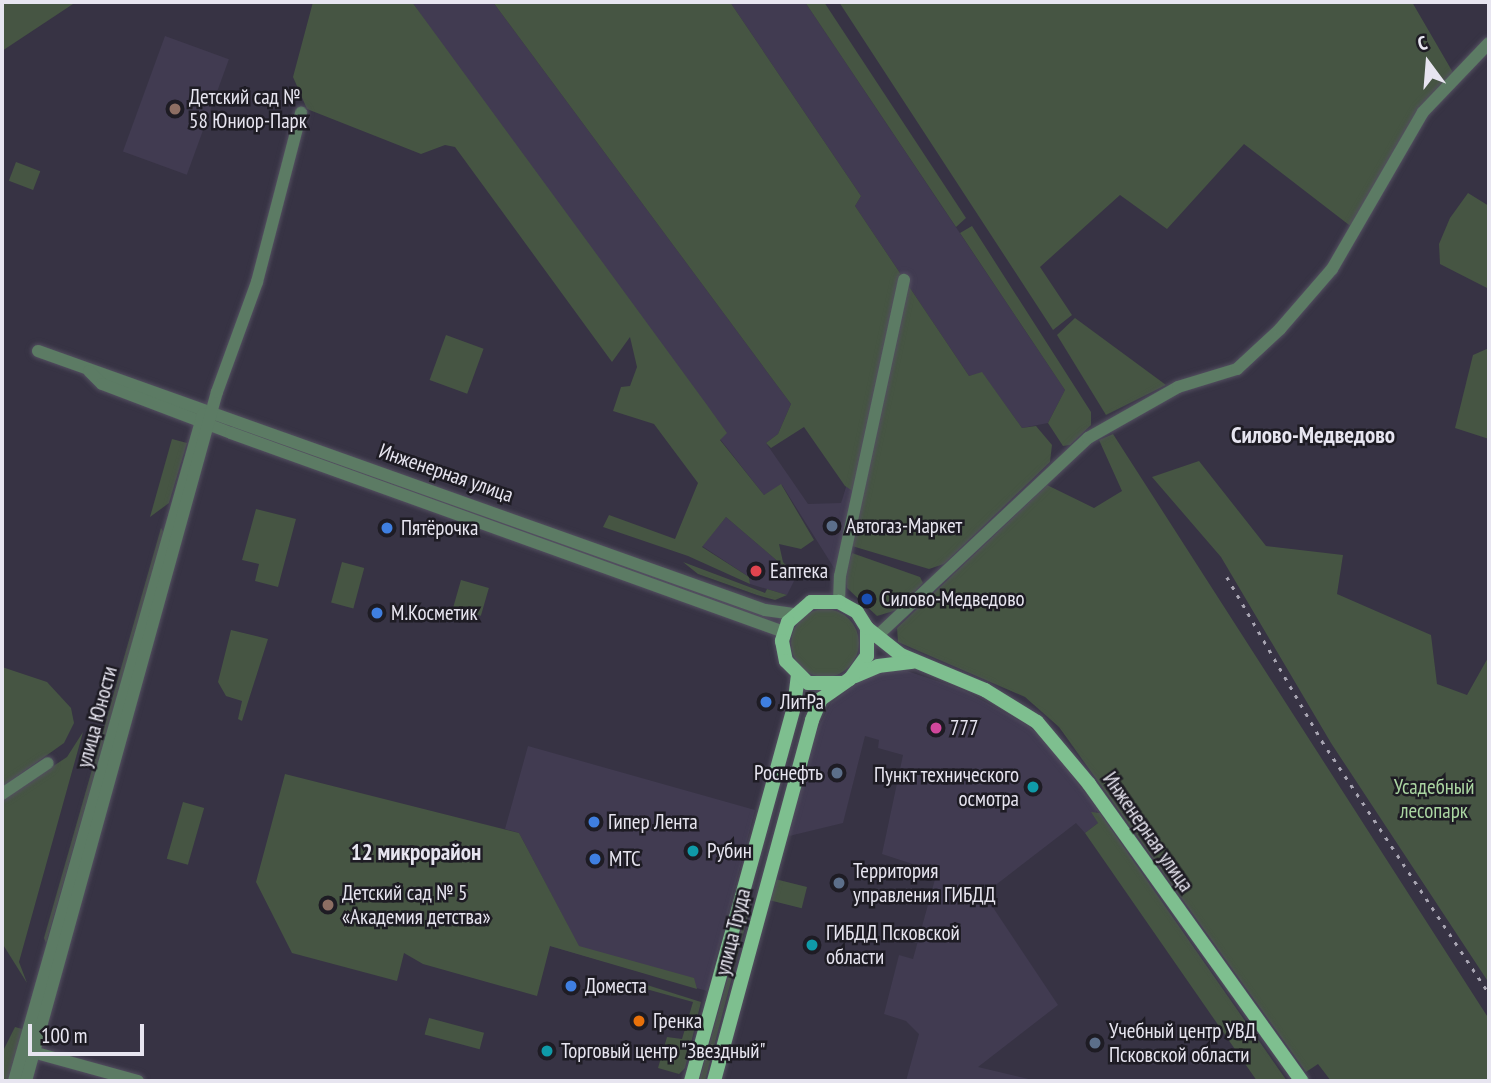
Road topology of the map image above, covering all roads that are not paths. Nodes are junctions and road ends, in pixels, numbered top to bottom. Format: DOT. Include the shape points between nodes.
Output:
graph roads {
  1 [pos="1489,43"];
  2 [pos="301,113"];
  3 [pos="904,280"];
  4 [pos="38,351"];
  5 [pos="206,416"];
  6 [pos="839,601"];
  7 [pos="794,614"];
  8 [pos="784,632"];
  9 [pos="871,632"];
  10 [pos="914,662"];
  11 [pos="798,676"];
  12 [pos="847,681"];
  13 [pos="48,763"];
  14 [pos="2,794"];
  15 [pos="30,1052"];
  16 [pos="14,1081"];
  17 [pos="26,1081"];
  18 [pos="138,1081"];
  19 [pos="691,1081"];
  20 [pos="714,1081"];
  21 [pos="1302,1081"];
  1 -- 9 [label="street" via="1423,112 1332,270 1280,329 1237,369 1178,387 1088,438"];
  2 -- 5 [label="street, улица Юности" via="260,270"];
  3 -- 6 [label="street"];
  4 -- 5 [label="street, Инженерная улица" via="86,368 103,384"];
  5 -- 7 [label="street, Инженерная улица" via="765,610"];
  5 -- 8 [label="street, Инженерная улица"];
  5 -- 15 [label="street, улица Юности"];
  6 -- 7 [label="main road" via="811,602"];
  6 -- 9 [label="main road, Инженерная улица" via="857,612"];
  7 -- 8 [label="main road"];
  8 -- 11 [label="main road" via="783,651"];
  9 -- 10 [label="main road, Инженерная улица"];
  9 -- 12 [label="main road" via="867,656"];
  10 -- 12 [label="main road, Инженерная улица" via="878,666"];
  10 -- 21 [label="main road, Инженерная улица" via="1014,705 1056,742"];
  11 -- 12 [label="main road, Инженерная улица" via="820,686"];
  11 -- 19 [label="main road, улица Труда" via="791,719"];
  12 -- 20 [label="main road, улица Труда" via="821,699 811,720"];
  13 -- 14 [label="street"];
  15 -- 16 [label="street, улица Юности"];
  15 -- 17 [label="street, улица Юности"];
  15 -- 18 [label="street"];
}
